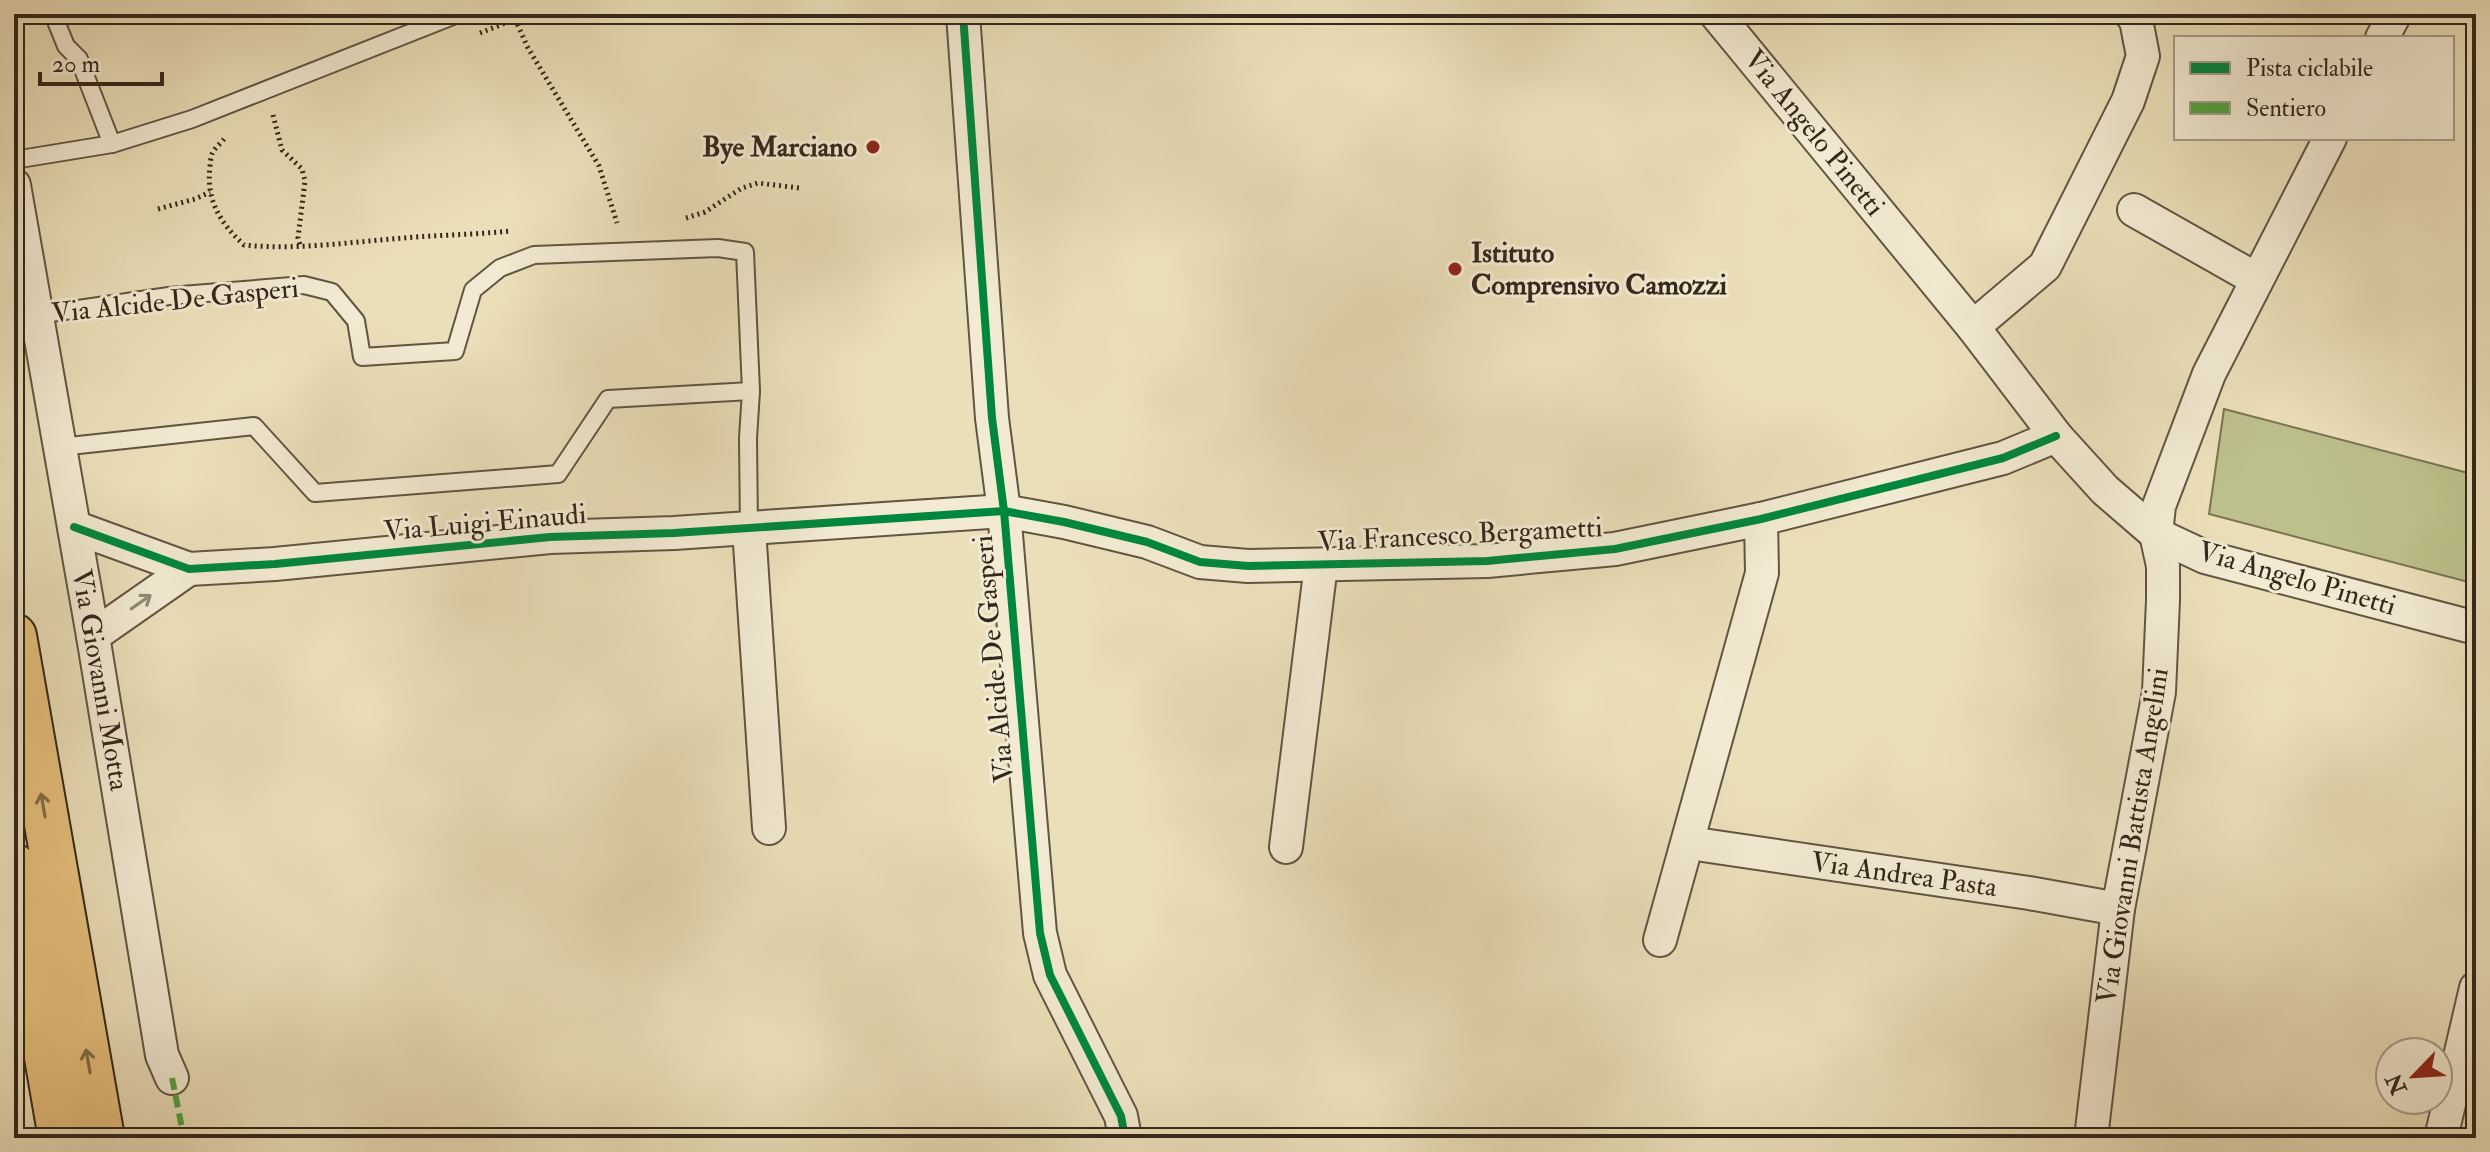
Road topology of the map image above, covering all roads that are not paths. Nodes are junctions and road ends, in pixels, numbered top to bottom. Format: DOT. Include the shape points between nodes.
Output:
graph roads {
  1 [pos="53,14"];
  2 [pos="458,14"];
  3 [pos="963,14"];
  4 [pos="1716,14"];
  5 [pos="2131,14"];
  6 [pos="2395,14"];
  7 [pos="2383,36"];
  8 [pos="2329,140"];
  9 [pos="112,144"];
  10 [pos="14,160"];
  11 [pos="14,185"];
  12 [pos="2134,210"];
  13 [pos="2256,279"];
  14 [pos="36,315"];
  15 [pos="1973,327"];
  16 [pos="751,391"];
  17 [pos="2056,436"];
  18 [pos="60,447"];
  19 [pos="1004,511"];
  20 [pos="1761,519"];
  21 [pos="74,527"];
  22 [pos="749,529"];
  23 [pos="2156,534"];
  24 [pos="1321,565"];
  25 [pos="189,569"];
  26 [pos="2476,628"];
  27 [pos="14,636"];
  28 [pos="93,636"];
  29 [pos="769,828"];
  30 [pos="1689,843"];
  31 [pos="1286,847"];
  32 [pos="14,866"];
  33 [pos="2118,909"];
  34 [pos="1660,940"];
  35 [pos="2476,988"];
  36 [pos="172,1078"];
  37 [pos="61,1138"];
  38 [pos="102,1138"];
  39 [pos="1125,1138"];
  40 [pos="2091,1138"];
  41 [pos="2441,1138"];
  1 -- 9 [label="lane" via="66,46 79,59"];
  2 -- 9 [label="lane" via="192,119"];
  3 -- 19 [label="street, Via Alcide De Gasperi" via="992,418"];
  4 -- 15 [label="street, Via Angelo Pinetti"];
  5 -- 15 [label="street" via="2143,56 2128,101 2066,225 2045,266"];
  6 -- 7 [label="street"];
  8 -- 13 [label="street"];
  9 -- 10 [label="lane"];
  11 -- 14 [label="street, Via Giovanni Motta"];
  12 -- 13 [label="street"];
  13 -- 23 [label="street" via="2209,374 2159,506"];
  14 -- 16 [label="lane, Via Alcide De Gasperi" via="169,296 304,285 332,292 356,321 362,357 455,351 473,290 500,268 534,255 718,248 745,252"];
  14 -- 18 [label="street, Via Giovanni Motta"];
  15 -- 17 [label="street, Via Angelo Pinetti"];
  16 -- 18 [label="lane" via="608,399 558,474 395,488 315,493 254,426"];
  16 -- 22 [label="lane, Via Alcide De Gasperi"];
  17 -- 20 [label="street, Via Francesco Bergametti" via="2003,458"];
  17 -- 23 [label="street, Via Angelo Pinetti" via="2105,490"];
  18 -- 21 [label="street, Via Giovanni Motta"];
  19 -- 22 [label="street, Via Luigi Einaudi"];
  19 -- 24 [label="street, Via Francesco Bergametti" via="1147,542 1200,562"];
  19 -- 39 [label="street, Via Alcide De Gasperi" via="1040,933 1050,975 1121,1116"];
  20 -- 24 [label="street, Via Francesco Bergametti" via="1615,549 1487,561"];
  20 -- 30 [label="street" via="1762,573"];
  21 -- 25 [label="street, Via Luigi Einaudi"];
  21 -- 28 [label="street, Via Giovanni Motta"];
  22 -- 25 [label="street, Via Luigi Einaudi" via="550,537"];
  22 -- 29 [label="street"];
  23 -- 26 [label="street, Via Angelo Pinetti" via="2205,557"];
  23 -- 33 [label="street, Via Giovanni Battista Angelini" via="2163,566 2159,692"];
  24 -- 31 [label="street, Via Francesco Bergametti"];
  28 -- 25 [label="street, one-way"];
  38 -- 27 [label="highway, one-way"];
  28 -- 36 [label="street, Via Giovanni Motta" via="162,1055"];
  30 -- 33 [label="street, Via Andrea Pasta"];
  30 -- 34 [label="street"];
  32 -- 37 [label="highway"];
  33 -- 40 [label="street, Via Giovanni Battista Angelini"];
  35 -- 41 [label="street"];
}
